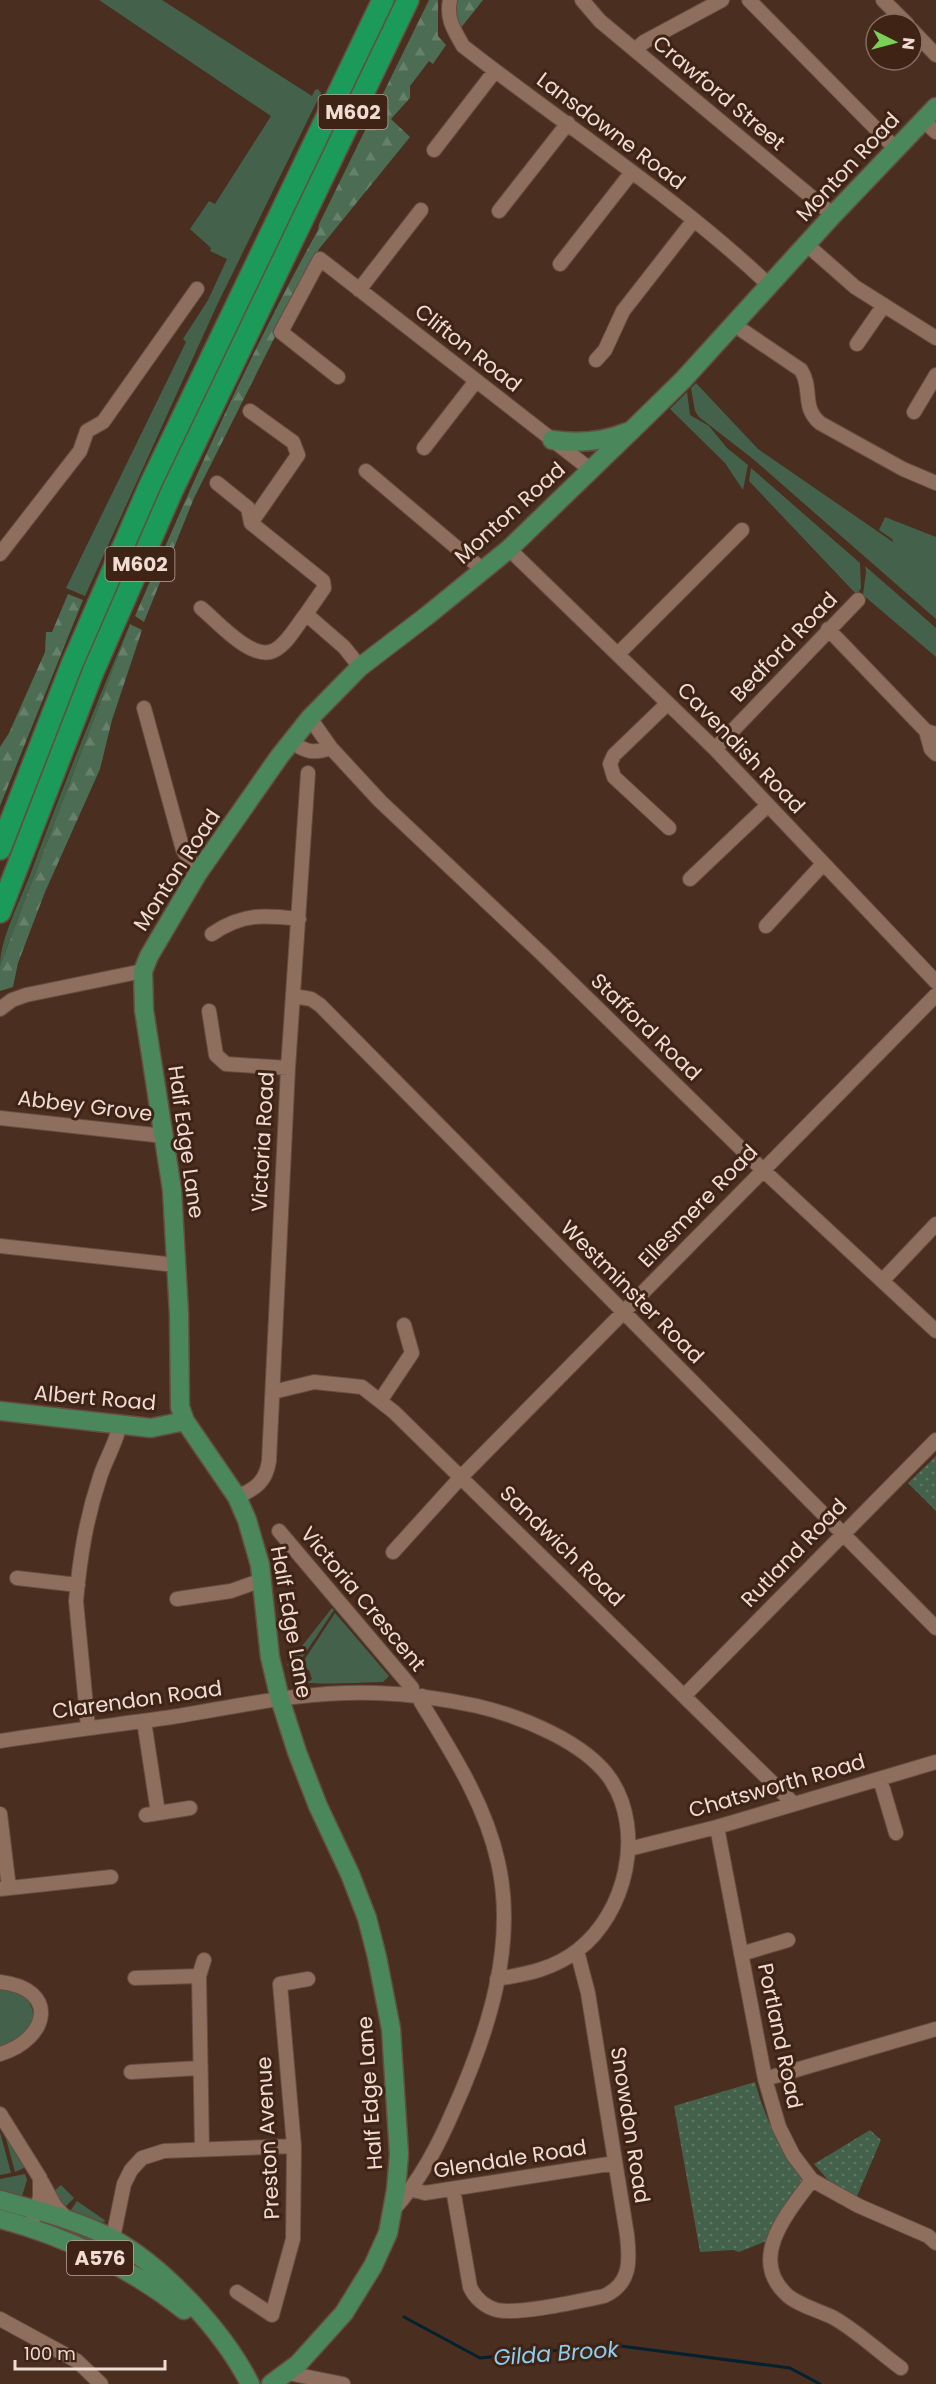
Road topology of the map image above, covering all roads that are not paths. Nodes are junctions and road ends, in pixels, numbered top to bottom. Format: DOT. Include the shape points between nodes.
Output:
graph roads {
  1 [pos="383,0"];
  2 [pos="408,0"];
  3 [pos="450,0"];
  4 [pos="582,0"];
  5 [pos="722,0"];
  6 [pos="749,0"];
  7 [pos="883,0"];
  8 [pos="895,12"];
  9 [pos="924,42"];
  10 [pos="635,50"];
  11 [pos="936,54"];
  12 [pos="495,71"];
  13 [pos="936,106"];
  14 [pos="568,123"];
  15 [pos="929,126"];
  16 [pos="895,148"];
  17 [pos="434,150"];
  18 [pos="632,172"];
  19 [pos="421,210"];
  20 [pos="499,211"];
  21 [pos="833,215"];
  22 [pos="694,220"];
  23 [pos="806,244"];
  24 [pos="560,264"];
  25 [pos="769,285"];
  26 [pos="197,289"];
  27 [pos="359,290"];
  28 [pos="884,305"];
  29 [pos="733,324"];
  30 [pos="936,338"];
  31 [pos="857,344"];
  32 [pos="596,360"];
  33 [pos="936,375"];
  34 [pos="338,377"];
  35 [pos="476,381"];
  36 [pos="250,411"];
  37 [pos="914,412"];
  38 [pos="633,429"];
  39 [pos="552,441"];
  40 [pos="424,448"];
  41 [pos="591,470"];
  42 [pos="366,471"];
  43 [pos="217,483"];
  44 [pos="936,483"];
  45 [pos="251,523"];
  46 [pos="740,537"];
  47 [pos="509,549"];
  48 [pos="0,554"];
  49 [pos="483,570"];
  50 [pos="858,600"];
  51 [pos="201,608"];
  52 [pos="306,614"];
  53 [pos="828,629"];
  54 [pos="618,654"];
  55 [pos="360,667"];
  56 [pos="668,703"];
  57 [pos="144,708"];
  58 [pos="310,718"];
  59 [pos="931,732"];
  60 [pos="290,741"];
  61 [pos="331,748"];
  62 [pos="715,749"];
  63 [pos="936,754"];
  64 [pos="308,774"];
  65 [pos="768,805"];
  66 [pos="660,824"];
  67 [pos="0,849"];
  68 [pos="822,864"];
  69 [pos="198,873"];
  70 [pos="690,879"];
  71 [pos="0,912"];
  72 [pos="299,919"];
  73 [pos="766,926"];
  74 [pos="212,933"];
  75 [pos="143,971"];
  76 [pos="936,982"];
  77 [pos="936,995"];
  78 [pos="294,996"];
  79 [pos="0,1009"];
  80 [pos="208,1011"];
  81 [pos="288,1068"];
  82 [pos="0,1118"];
  83 [pos="164,1136"];
  84 [pos="763,1170"];
  85 [pos="936,1224"];
  86 [pos="0,1246"];
  87 [pos="176,1265"];
  88 [pos="882,1281"];
  89 [pos="623,1313"];
  90 [pos="404,1325"];
  91 [pos="936,1331"];
  92 [pos="273,1392"];
  93 [pos="380,1401"];
  94 [pos="0,1411"];
  95 [pos="185,1422"];
  96 [pos="120,1424"];
  97 [pos="936,1440"];
  98 [pos="461,1477"];
  99 [pos="237,1497"];
  100 [pos="279,1531"];
  101 [pos="843,1532"];
  102 [pos="393,1552"];
  103 [pos="17,1578"];
  104 [pos="262,1580"];
  105 [pos="78,1585"];
  106 [pos="177,1599"];
  107 [pos="936,1628"];
  108 [pos="417,1695"];
  109 [pos="684,1696"];
  110 [pos="280,1699"];
  111 [pos="144,1721"];
  112 [pos="88,1727"];
  113 [pos="0,1741"];
  114 [pos="936,1762"];
  115 [pos="880,1779"];
  116 [pos="794,1804"];
  117 [pos="189,1808"];
  118 [pos="0,1814"];
  119 [pos="717,1827"];
  120 [pos="896,1833"];
  121 [pos="628,1849"];
  122 [pos="105,1877"];
  123 [pos="4,1889"];
  124 [pos="788,1940"];
  125 [pos="577,1951"];
  126 [pos="741,1954"];
  127 [pos="204,1960"];
  128 [pos="199,1976"];
  129 [pos="135,1978"];
  130 [pos="309,1978"];
  131 [pos="497,1979"];
  132 [pos="0,1982"];
  133 [pos="936,2030"];
  134 [pos="0,2054"];
  135 [pos="200,2068"];
  136 [pos="131,2072"];
  137 [pos="765,2079"];
  138 [pos="0,2114"];
  139 [pos="294,2146"];
  140 [pos="202,2149"];
  141 [pos="615,2163"];
  142 [pos="40,2178"];
  143 [pos="812,2180"];
  144 [pos="411,2189"];
  145 [pos="453,2189"];
  146 [pos="0,2200"];
  147 [pos="393,2210"];
  148 [pos="0,2219"];
  149 [pos="33,2219"];
  150 [pos="69,2220"];
  151 [pos="933,2235"];
  152 [pos="111,2239"];
  153 [pos="108,2262"];
  154 [pos="237,2292"];
  155 [pos="1,2321"];
  156 [pos="211,2328"];
  157 [pos="901,2368"];
  158 [pos="282,2379"];
  159 [pos="101,2384"];
  160 [pos="250,2384"];
  161 [pos="343,2384"];
  1 -- 67 [label="highway, M602" via="150,485 72,664"];
  2 -- 71 [label="highway, M602" via="172,491 93,672"];
  3 -- 12 [label="street, Lansdowne Road" via="451,26 463,46"];
  4 -- 10 [label="street, Crawford Street" via="594,16"];
  5 -- 10 [label="street"];
  6 -- 16 [label="street"];
  7 -- 8 [label="street"];
  9 -- 11 [label="street"];
  10 -- 21 [label="street, Crawford Street"];
  12 -- 14 [label="street, Lansdowne Road"];
  12 -- 17 [label="street"];
  13 -- 15 [label="main road, Monton Road"];
  14 -- 18 [label="street, Lansdowne Road"];
  14 -- 20 [label="street"];
  15 -- 16 [label="main road, Monton Road"];
  16 -- 21 [label="main road, Monton Road"];
  18 -- 22 [label="street, Lansdowne Road"];
  18 -- 24 [label="street"];
  19 -- 27 [label="street"];
  21 -- 23 [label="main road, Monton Road"];
  22 -- 25 [label="street, Lansdowne Road"];
  22 -- 32 [label="street" via="623,310 605,350"];
  23 -- 25 [label="main road, Monton Road"];
  23 -- 28 [label="street" via="855,287"];
  25 -- 29 [label="main road, Monton Road"];
  26 -- 48 [label="street" via="103,422 87,431 80,451"];
  27 -- 34 [label="street, Clifton Road" via="320,259 281,332"];
  27 -- 35 [label="street, Clifton Road"];
  28 -- 30 [label="street"];
  28 -- 31 [label="street"];
  29 -- 38 [label="main road, Monton Road"];
  29 -- 44 [label="street" via="801,370 810,413 820,423"];
  33 -- 37 [label="street"];
  35 -- 39 [label="street, Clifton Road"];
  35 -- 40 [label="street"];
  36 -- 45 [label="street" via="293,442 298,455"];
  38 -- 39 [label="main road" via="594,441"];
  38 -- 41 [label="main road, Monton Road"];
  39 -- 41 [label="street, Clifton Road"];
  41 -- 47 [label="main road, Monton Road"];
  42 -- 49 [label="street"];
  43 -- 45 [label="street" via="248,508"];
  45 -- 52 [label="street" via="323,581 324,588"];
  46 -- 54 [label="street"];
  47 -- 49 [label="main road, Monton Road"];
  47 -- 54 [label="street, Cavendish Road"];
  49 -- 55 [label="main road, Monton Road"];
  50 -- 53 [label="street, Bedford Road"];
  51 -- 52 [label="street" via="250,650 263,654 281,645"];
  52 -- 55 [label="street" via="344,647"];
  53 -- 59 [label="street"];
  53 -- 62 [label="street, Bedford Road"];
  54 -- 56 [label="street, Cavendish Road"];
  55 -- 58 [label="main road, Monton Road"];
  56 -- 62 [label="street, Cavendish Road"];
  56 -- 66 [label="street" via="614,755 610,764 614,777"];
  57 -- 69 [label="street" via="183,850"];
  58 -- 60 [label="main road, Monton Road"];
  58 -- 61 [label="street, Stafford Road"];
  59 -- 63 [label="street" via="931,749"];
  60 -- 61 [label="street" via="304,750 318,752"];
  60 -- 69 [label="main road, Monton Road"];
  61 -- 84 [label="street, Stafford Road" via="380,801"];
  62 -- 65 [label="street, Cavendish Road"];
  64 -- 72 [label="street, Victoria Road"];
  65 -- 68 [label="street, Cavendish Road"];
  65 -- 70 [label="street"];
  68 -- 73 [label="street"];
  68 -- 76 [label="street, Cavendish Road"];
  69 -- 75 [label="main road, Monton Road"];
  72 -- 74 [label="street" via="248,917 228,922"];
  72 -- 78 [label="street, Victoria Road"];
  75 -- 79 [label="street" via="26,994"];
  75 -- 83 [label="main road, Half Edge Lane" via="144,1010"];
  77 -- 84 [label="street, Ellesmere Road"];
  78 -- 81 [label="street, Victoria Road"];
  78 -- 89 [label="street, Westminster Road" via="320,1005"];
  80 -- 81 [label="street" via="216,1055 226,1064"];
  81 -- 92 [label="street, Victoria Road"];
  82 -- 83 [label="street, Abbey Grove"];
  83 -- 87 [label="main road, Half Edge Lane"];
  84 -- 88 [label="street, Stafford Road"];
  84 -- 89 [label="street, Ellesmere Road"];
  85 -- 88 [label="street"];
  86 -- 87 [label="street"];
  87 -- 95 [label="main road, Half Edge Lane" via="178,1394"];
  88 -- 91 [label="street, Stafford Road"];
  89 -- 98 [label="street, Ellesmere Road"];
  89 -- 101 [label="street, Westminster Road"];
  90 -- 93 [label="street" via="412,1353"];
  92 -- 93 [label="street, Sandwich Road" via="314,1382 362,1387"];
  92 -- 99 [label="street, Victoria Road" via="266,1476 258,1486"];
  93 -- 98 [label="street, Sandwich Road"];
  94 -- 96 [label="main road, Albert Road"];
  95 -- 96 [label="main road, Albert Road" via="151,1428"];
  95 -- 99 [label="main road, Half Edge Lane"];
  96 -- 105 [label="street" via="87,1518"];
  97 -- 101 [label="street, Rutland Road"];
  98 -- 102 [label="street, Ellesmere Road"];
  98 -- 109 [label="street, Sandwich Road"];
  99 -- 104 [label="main road, Half Edge Lane"];
  100 -- 108 [label="street, Victoria Crescent"];
  101 -- 107 [label="street, Westminster Road"];
  101 -- 109 [label="street, Rutland Road"];
  103 -- 105 [label="street"];
  104 -- 106 [label="street"];
  104 -- 110 [label="main road, Half Edge Lane" via="270,1657"];
  105 -- 112 [label="street" via="76,1601"];
  108 -- 110 [label="street, Clarendon Road" via="344,1693"];
  108 -- 121 [label="street, Clarendon Road" via="515,1718 580,1750 614,1786 626,1818"];
  108 -- 131 [label="street, Victoria Crescent" via="477,1799 495,1848 504,1911"];
  109 -- 116 [label="street, Sandwich Road"];
  110 -- 111 [label="street, Clarendon Road"];
  110 -- 147 [label="main road, Half Edge Lane" via="314,1795 367,1918 378,1957 391,2029 400,2139"];
  111 -- 112 [label="street, Clarendon Road"];
  111 -- 117 [label="street" via="152,1814"];
  112 -- 113 [label="street, Clarendon Road"];
  114 -- 115 [label="street, Chatsworth Road"];
  115 -- 116 [label="street, Chatsworth Road"];
  115 -- 120 [label="street"];
  116 -- 119 [label="street, Chatsworth Road"];
  118 -- 123 [label="street"];
  119 -- 121 [label="street, Chatsworth Road"];
  119 -- 126 [label="street, Portland Road"];
  121 -- 125 [label="street, Clarendon Road" via="617,1898 596,1932"];
  122 -- 123 [label="street"];
  124 -- 126 [label="street"];
  125 -- 131 [label="street, Clarendon Road" via="547,1969"];
  125 -- 141 [label="street, Snowdon Road" via="586,1982"];
  126 -- 137 [label="street, Portland Road"];
  127 -- 128 [label="street"];
  128 -- 129 [label="street"];
  128 -- 135 [label="street"];
  130 -- 139 [label="street, Preston Avenue" via="280,1984"];
  131 -- 144 [label="street, Victoria Crescent" via="482,2039 464,2088"];
  132 -- 134 [label="street" via="29,1990 36,1997 40,2012 30,2038"];
  133 -- 137 [label="street"];
  135 -- 136 [label="street"];
  135 -- 140 [label="street"];
  137 -- 143 [label="street, Portland Road" via="779,2127"];
  138 -- 142 [label="street"];
  139 -- 140 [label="street"];
  139 -- 154 [label="street, Preston Avenue" via="293,2239 272,2315"];
  140 -- 152 [label="street" via="157,2152 136,2163 124,2184"];
  141 -- 145 [label="street, Glendale Road"];
  141 -- 145 [label="street, Snowdon Road" via="629,2262 622,2283 604,2296 509,2311 483,2304 473,2294 467,2278"];
  142 -- 149 [label="street" via="41,2192"];
  142 -- 150 [label="street" via="55,2206"];
  143 -- 151 [label="street, Portland Road" via="859,2206"];
  143 -- 157 [label="street" via="782,2221 769,2252 773,2278 786,2295 836,2319"];
  144 -- 145 [label="street, Glendale Road" via="425,2193"];
  144 -- 147 [label="street, Victoria Crescent"];
  146 -- 149 [label="main road, A576"];
  147 -- 158 [label="main road, Half Edge Lane" via="385,2241 356,2296 320,2342"];
  148 -- 149 [label="main road, A576"];
  149 -- 150 [label="main road, A576"];
  149 -- 153 [label="main road, A576" via="45,2232"];
  150 -- 152 [label="main road, A576"];
  152 -- 153 [label="street"];
  152 -- 156 [label="main road, A576" via="173,2285"];
  153 -- 156 [label="main road, A576" via="167,2296"];
  155 -- 159 [label="street" via="77,2361"];
  156 -- 160 [label="main road, A576" via="230,2350"];
  158 -- 161 [label="street"];
}
